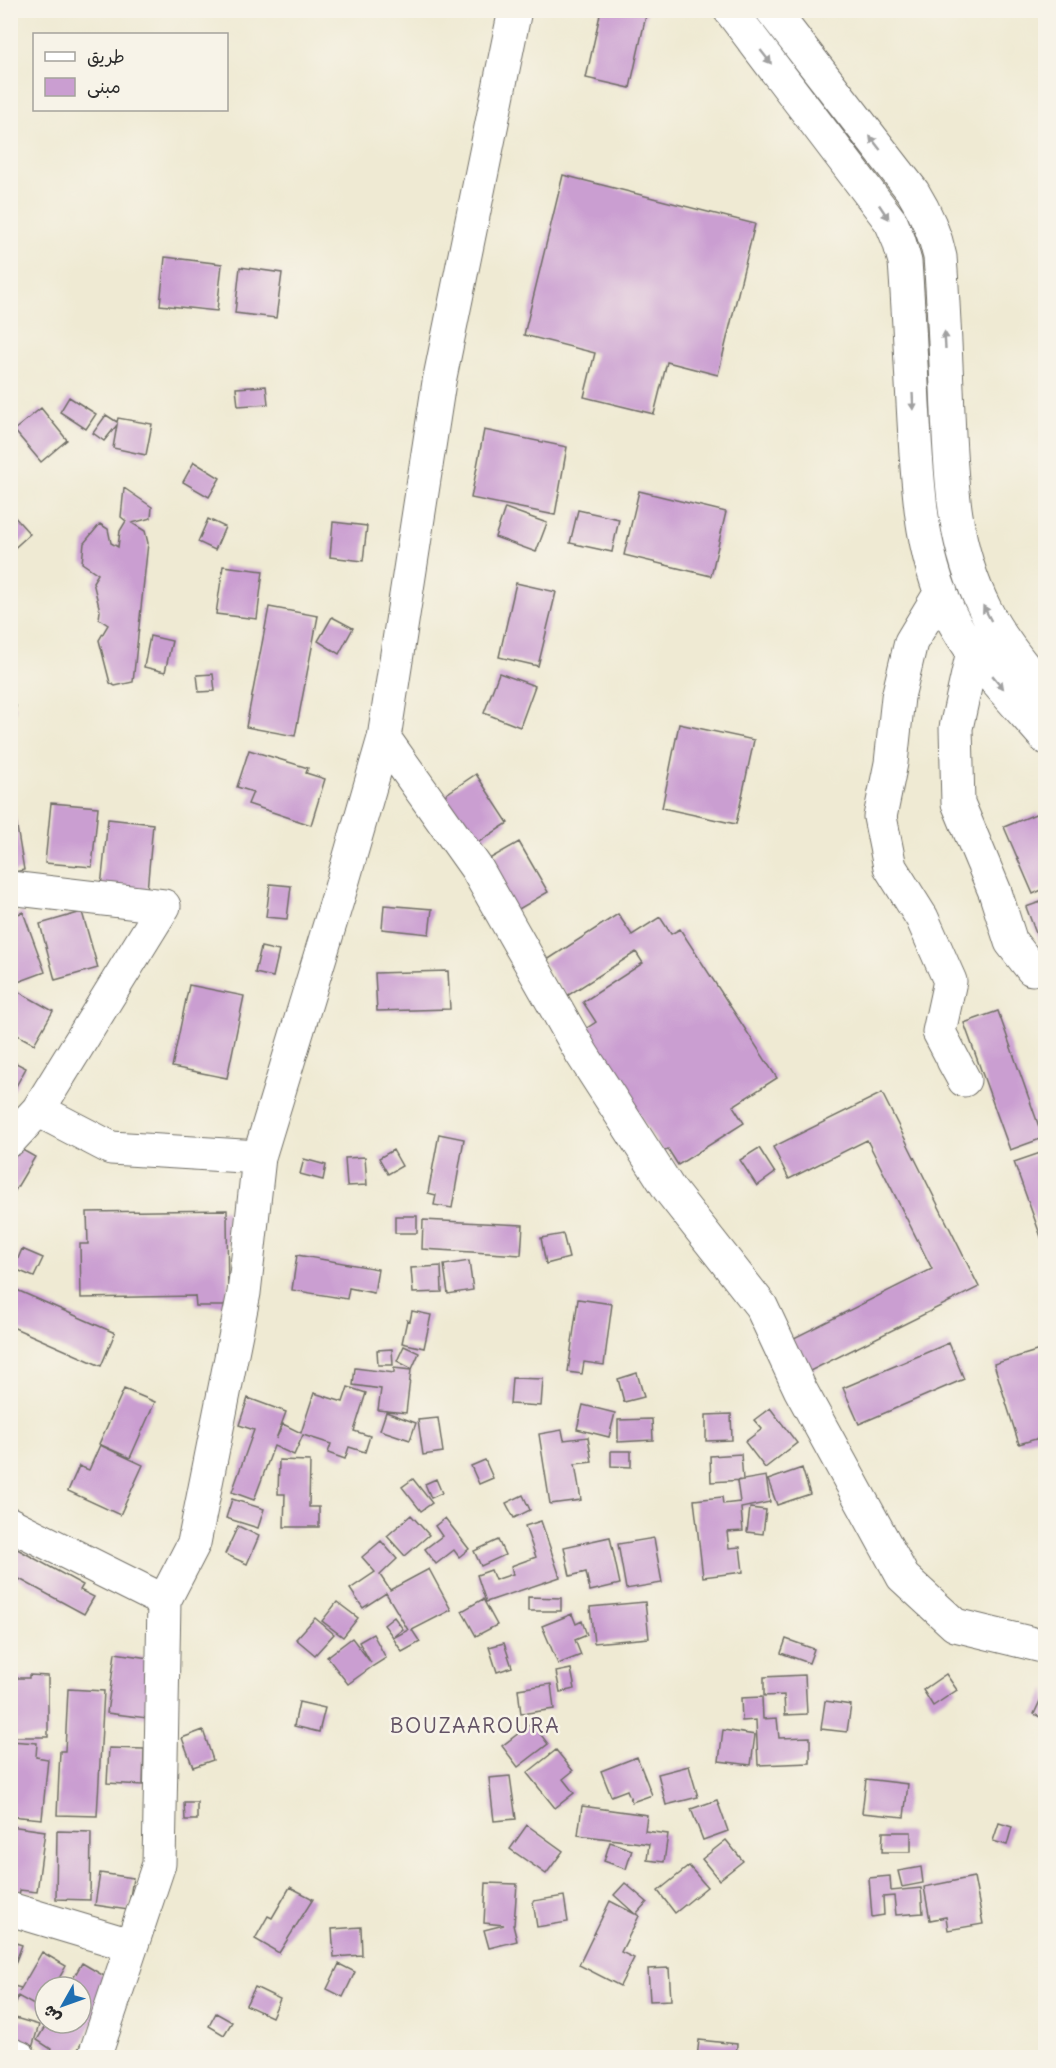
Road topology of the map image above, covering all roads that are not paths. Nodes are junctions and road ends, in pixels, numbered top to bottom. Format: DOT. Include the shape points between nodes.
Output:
graph roads {
  1 [pos="515,10"];
  2 [pos="730,10"];
  3 [pos="772,10"];
  4 [pos="941,592"];
  5 [pos="973,651"];
  6 [pos="1046,695"];
  7 [pos="384,738"];
  8 [pos="1046,738"];
  9 [pos="10,888"];
  10 [pos="1032,969"];
  11 [pos="953,1060"];
  12 [pos="39,1110"];
  13 [pos="10,1140"];
  14 [pos="259,1157"];
  15 [pos="10,1524"];
  16 [pos="164,1602"];
  17 [pos="1046,1647"];
  18 [pos="10,1909"];
  19 [pos="130,1946"];
  20 [pos="10,2054"];
  21 [pos="20,2058"];
  22 [pos="94,2058"];
  1 -- 7 [label="street" via="439,382"];
  2 -- 4 [label="street, one-way" via="879,204 899,241 905,262 918,491 924,536"];
  6 -- 3 [label="street, one-way" via="1006,645 985,609 968,570 957,529 951,488 941,269 935,234 913,192"];
  4 -- 5 [label="street"];
  4 -- 11 [label="street" via="911,642 898,697 891,764 880,817 890,867 921,918 950,981 939,1032 964,1080"];
  5 -- 8 [label="street, one-way"];
  5 -- 10 [label="street" via="956,728 958,804 1011,942"];
  7 -- 14 [label="street"];
  7 -- 17 [label="street" via="477,869 582,1054 669,1189 761,1306 800,1389 903,1576 955,1625"];
  9 -- 12 [label="street" via="164,906"];
  12 -- 13 [label="street"];
  12 -- 14 [label="street" via="111,1148"];
  14 -- 16 [label="street" via="244,1293 194,1543"];
  15 -- 16 [label="street"];
  16 -- 19 [label="street" via="159,1864"];
  18 -- 19 [label="street"];
  19 -- 22 [label="street"];
  20 -- 21 [label="street"];
}
